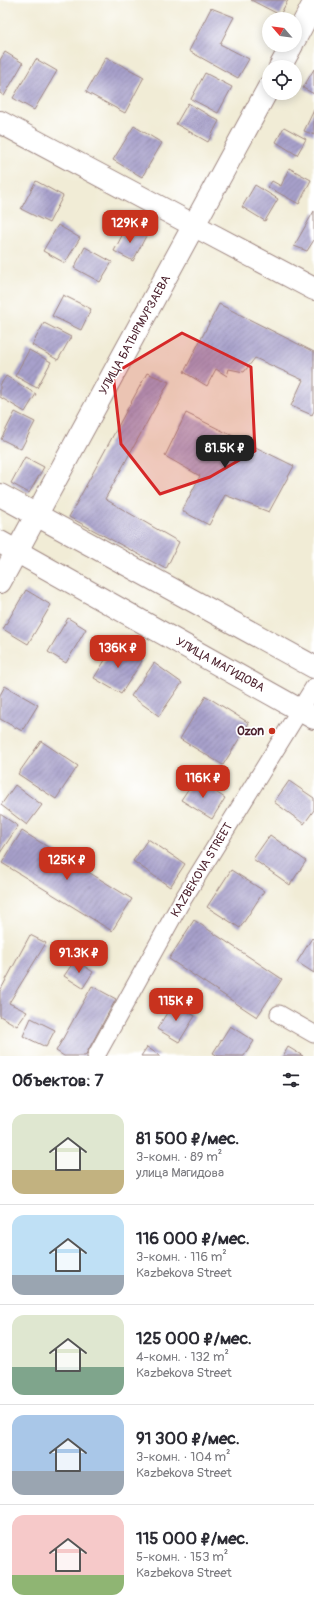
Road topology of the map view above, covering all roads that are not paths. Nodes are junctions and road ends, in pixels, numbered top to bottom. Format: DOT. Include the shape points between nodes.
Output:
graph roads {
  1 [pos="314,3"];
  2 [pos="302,26"];
  3 [pos="262,100"];
  4 [pos="0,122"];
  5 [pos="195,226"];
  6 [pos="314,288"];
  7 [pos="0,495"];
  8 [pos="36,515"];
  9 [pos="9,546"];
  10 [pos="0,582"];
  11 [pos="314,667"];
  12 [pos="314,687"];
  13 [pos="307,714"];
  14 [pos="279,1014"];
  15 [pos="314,1034"];
  16 [pos="96,1056"];
  1 -- 2 [label="main road"];
  3 -- 5 [label="main road, УЛИЦА БАТЫРМУРЗАЕВА"];
  4 -- 5 [label="main road"];
  5 -- 6 [label="main road"];
  5 -- 8 [label="main road, УЛИЦА БАТЫРМУРЗАЕВА"];
  7 -- 8 [label="main road"];
  8 -- 9 [label="main road, УЛИЦА БАТЫРМУРЗАЕВА"];
  8 -- 11 [label="main road"];
  9 -- 10 [label="main road, УЛИЦА БАТЫРМУРЗАЕВА"];
  9 -- 13 [label="main road, УЛИЦА МАГИДОВА"];
  12 -- 13 [label="street, KAZBEKOVA STREET"];
  13 -- 16 [label="street, KAZBEKOVA STREET" via="180,904"];
  14 -- 15 [label="street"];
}
